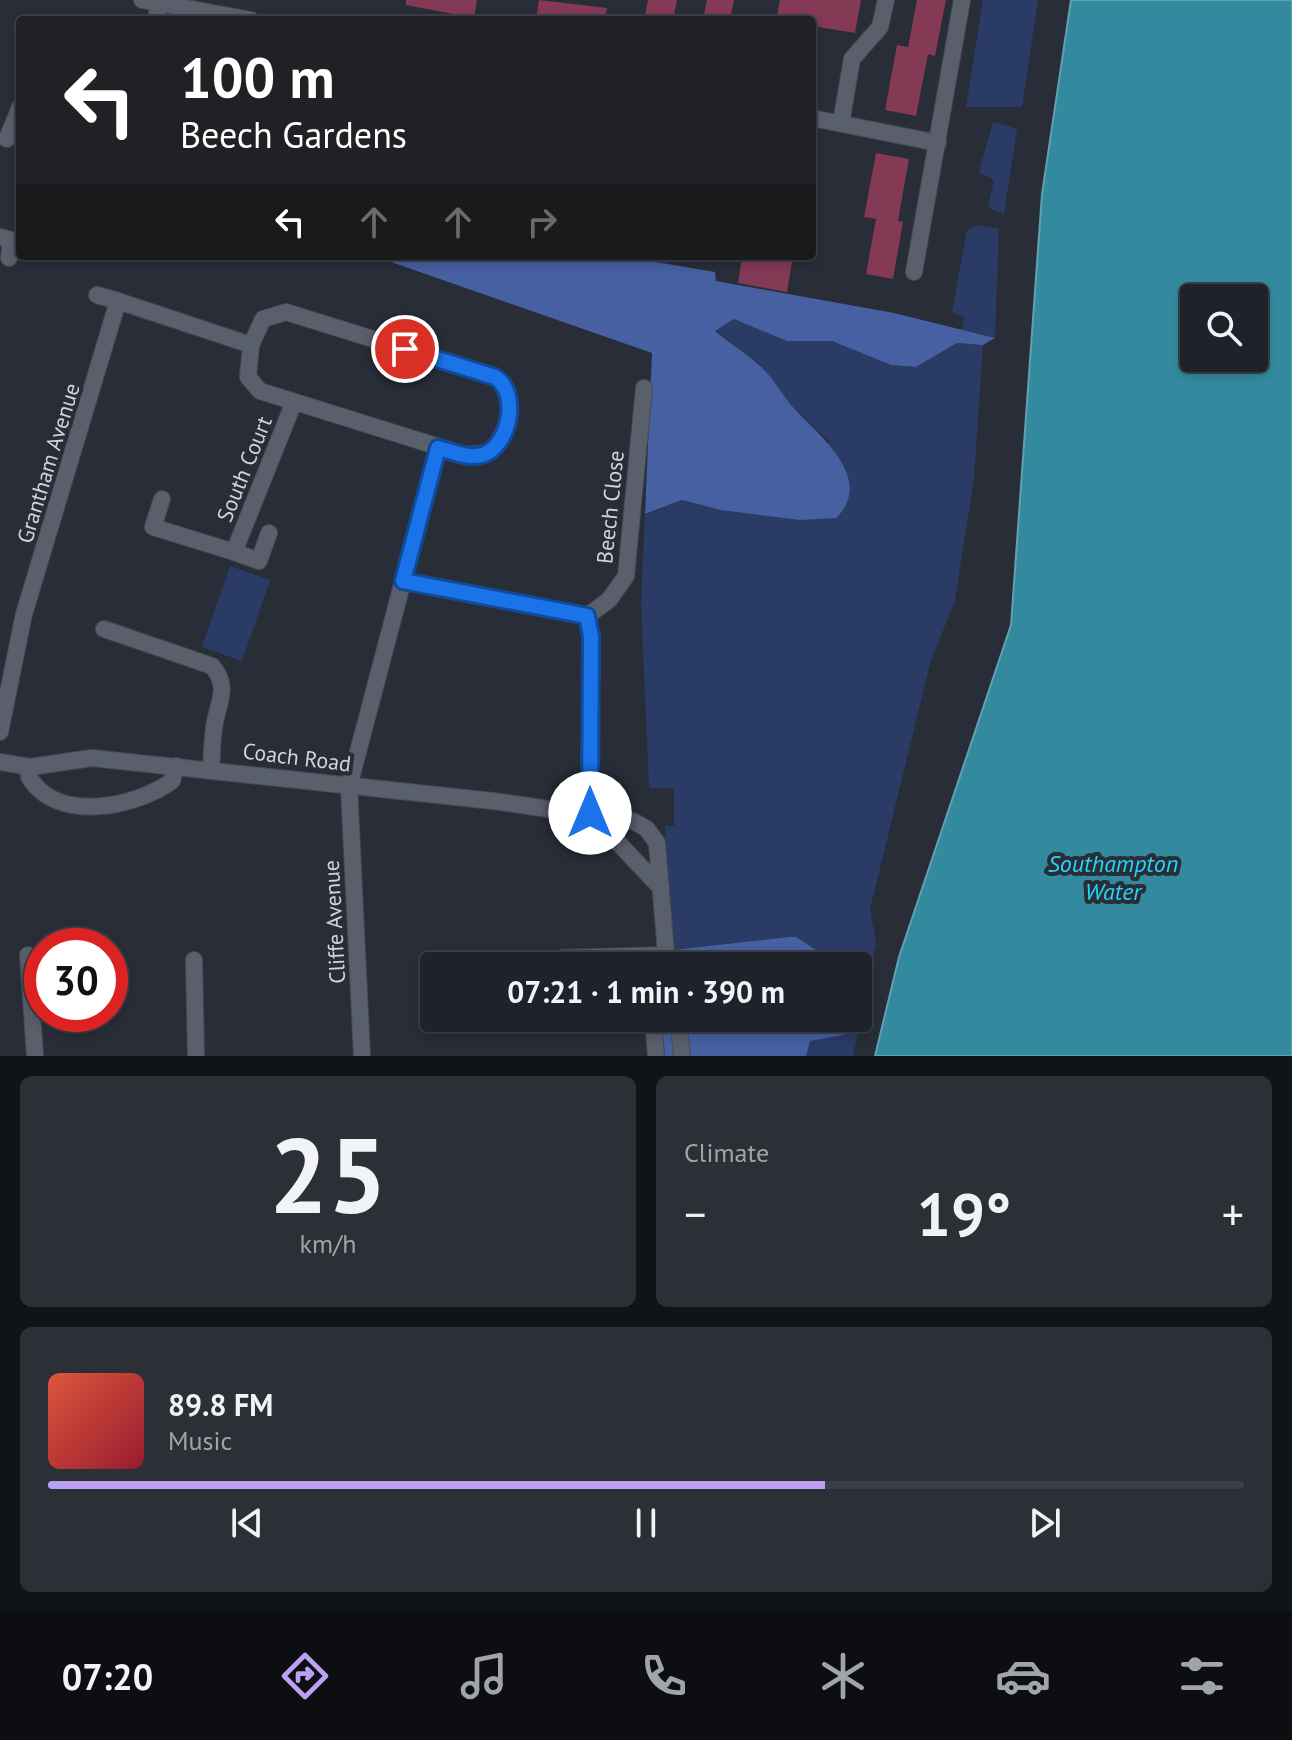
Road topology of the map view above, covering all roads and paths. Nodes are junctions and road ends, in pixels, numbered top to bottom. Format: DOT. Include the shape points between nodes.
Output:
graph roads {
  1 [pos="886,0"];
  2 [pos="962,0"];
  3 [pos="185,4"];
  4 [pos="152,8"];
  5 [pos="234,16"];
  6 [pos="16,117"];
  7 [pos="816,119"];
  8 [pos="841,123"];
  9 [pos="7,139"];
  10 [pos="938,143"];
  11 [pos="10,240"];
  12 [pos="9,258"];
  13 [pos="914,272"];
  14 [pos="97,295"];
  15 [pos="118,301"];
  16 [pos="251,345"];
  17 [pos="644,388"];
  18 [pos="294,402"];
  19 [pos="438,448"];
  20 [pos="162,499"];
  21 [pos="269,533"];
  22 [pos="234,552"];
  23 [pos="403,581"];
  24 [pos="587,616"];
  25 [pos="104,629"];
  26 [pos="0,732"];
  27 [pos="0,762"];
  28 [pos="176,766"];
  29 [pos="30,767"];
  30 [pos="211,769"];
  31 [pos="349,786"];
  32 [pos="590,813"];
  33 [pos="661,888"];
  34 [pos="666,952"];
  35 [pos="194,960"];
  36 [pos="33,1032"];
  37 [pos="654,1032"];
  38 [pos="679,1032"];
  39 [pos="35,1056"];
  40 [pos="196,1056"];
  41 [pos="362,1056"];
  42 [pos="656,1056"];
  43 [pos="682,1056"];
  1 -- 8 [label="street" via="880,27 852,59"];
  2 -- 10 [label="street"];
  3 -- 4 [label="street"];
  3 -- 5 [label="street"];
  6 -- 9 [label="street"];
  7 -- 8 [label="street"];
  8 -- 10 [label="street"];
  10 -- 13 [label="street"];
  11 -- 12 [label="street"];
  14 -- 15 [label="street"];
  15 -- 16 [label="street"];
  15 -- 26 [label="street, Grantham Avenue" via="24,614"];
  16 -- 18 [label="street" via="246,367 252,385"];
  16 -- 19 [label="street" via="263,319 286,312 504,382 510,405 492,450 474,456"];
  17 -- 24 [label="street, Beech Close" via="626,576 609,600"];
  18 -- 19 [label="street"];
  18 -- 22 [label="street, South Court"];
  19 -- 23 [label="street, Cliffe Avenue"];
  20 -- 22 [label="street, South Court" via="153,527"];
  21 -- 22 [label="street, South Court" via="259,561"];
  23 -- 24 [label="street"];
  23 -- 31 [label="street, Cliffe Avenue"];
  24 -- 32 [label="street"];
  25 -- 30 [label="street" via="212,666 222,678 224,697 214,725"];
  27 -- 29 [label="street, Coach Road"];
  28 -- 29 [label="street, Coach Road" via="92,758"];
  28 -- 29 [label="street" via="172,781 152,795 99,807 52,797 34,786"];
  28 -- 30 [label="street, Coach Road"];
  30 -- 31 [label="street, Coach Road"];
  31 -- 32 [label="street, Coach Road"];
  31 -- 41 [label="street, Cliffe Avenue"];
  32 -- 33 [label="street"];
  32 -- 33 [label="street, Coach Road" via="647,829 657,843"];
  33 -- 34 [label="street"];
  35 -- 40 [label="street"];
  36 -- 39 [label="street"];
  37 -- 42 [label="street"];
  38 -- 43 [label="street"];
}
